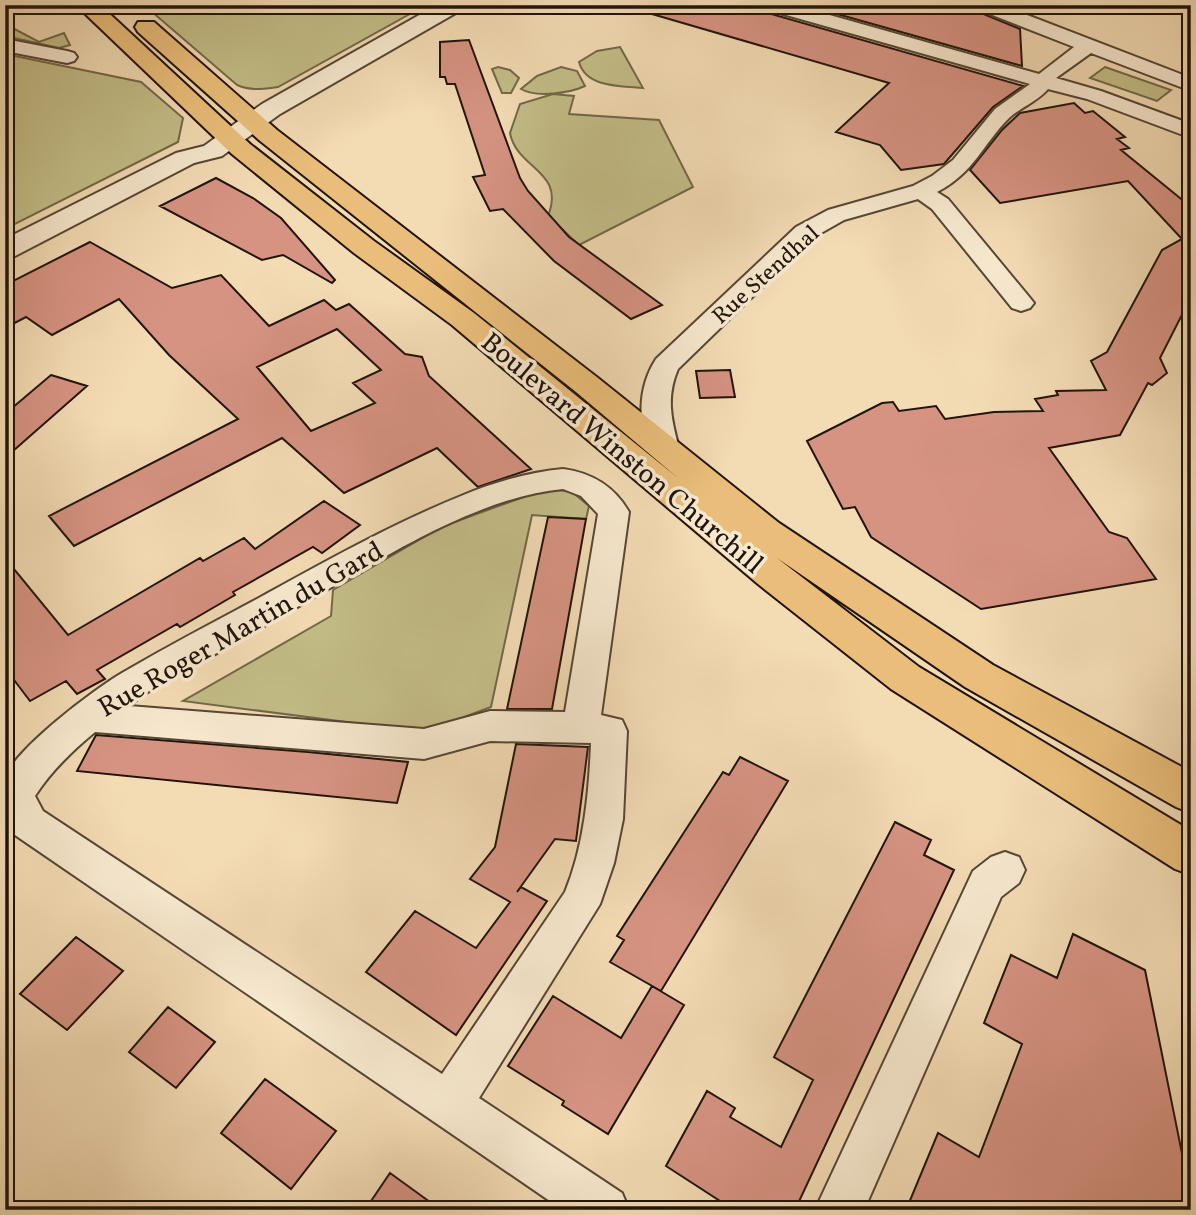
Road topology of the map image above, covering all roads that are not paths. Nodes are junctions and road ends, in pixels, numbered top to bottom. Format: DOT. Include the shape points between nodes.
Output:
graph roads {
  1 [pos="88,5"];
  2 [pos="440,5"];
  3 [pos="453,5"];
  4 [pos="772,5"];
  5 [pos="984,5"];
  6 [pos="128,12"];
  7 [pos="5,45"];
  8 [pos="1087,47"];
  9 [pos="67,57"];
  10 [pos="1043,81"];
  11 [pos="1191,85"];
  12 [pos="1191,102"];
  13 [pos="1165,121"];
  14 [pos="235,125"];
  15 [pos="1191,132"];
  16 [pos="921,191"];
  17 [pos="5,233"];
  18 [pos="5,250"];
  19 [pos="1021,303"];
  20 [pos="664,448"];
  21 [pos="87,717"];
  22 [pos="582,727"];
  23 [pos="1191,794"];
  24 [pos="1191,855"];
  25 [pos="1005,870"];
  26 [pos="447,1105"];
  27 [pos="605,1210"];
  28 [pos="839,1210"];
  1 -- 14 [label="main road, Boulevard Winston Churchill"];
  2 -- 14 [label="street" via="259,100"];
  3 -- 14 [label="street"];
  4 -- 10 [label="street"];
  5 -- 8 [label="street"];
  6 -- 14 [label="main road, Boulevard Winston Churchill" via="230,99"];
  7 -- 9 [label="street"];
  8 -- 10 [label="street, Rue Stendhal"];
  8 -- 11 [label="street"];
  10 -- 13 [label="street"];
  10 -- 16 [label="street, Rue Stendhal" via="1002,113 961,165"];
  12 -- 13 [label="street"];
  13 -- 15 [label="street"];
  14 -- 17 [label="street"];
  14 -- 18 [label="street" via="213,151 185,158"];
  14 -- 20 [label="main road, Boulevard Winston Churchill"];
  14 -- 24 [label="main road, Boulevard Winston Churchill" via="364,247 463,319 760,566 905,678"];
  16 -- 19 [label="street" via="940,204"];
  16 -- 20 [label="street, Rue Stendhal" via="836,215 805,232 666,365 654,392"];
  20 -- 23 [label="main road, Boulevard Winston Churchill" via="766,532 846,589 979,676"];
  21 -- 22 [label="street" via="424,744 490,726"];
  21 -- 22 [label="street, Rue Roger Martin du Gard" via="132,684 381,545 475,502 563,479 592,489 614,512"];
  21 -- 26 [label="street, Rue Roger Martin du Gard" via="41,759 15,793 29,823"];
  22 -- 26 [label="street" via="609,731 609,764 590,884"];
  25 -- 28 [label="street" via="987,884"];
  26 -- 27 [label="street, Rue Roger Martin du Gard"];
}
